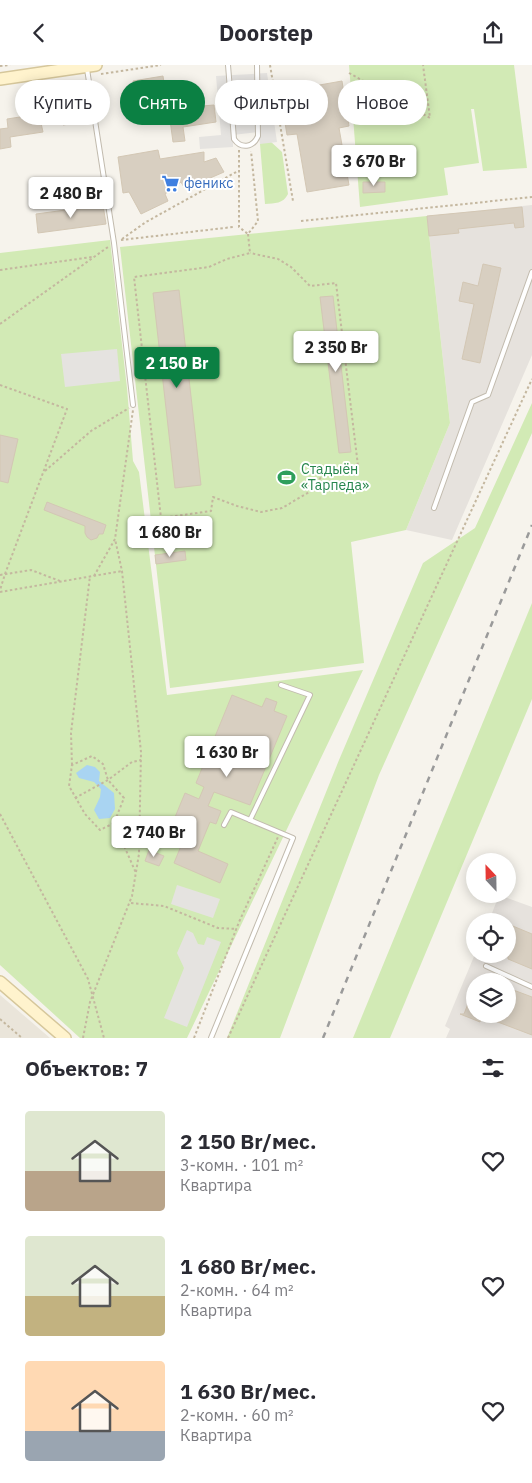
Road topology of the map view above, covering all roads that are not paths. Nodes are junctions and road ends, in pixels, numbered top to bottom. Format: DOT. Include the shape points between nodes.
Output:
graph roads {
  1 [pos="228,65"];
  2 [pos="257,65"];
  3 [pos="84,66"];
  4 [pos="0,79"];
  5 [pos="532,271"];
  6 [pos="133,405"];
  7 [pos="434,508"];
  8 [pos="282,685"];
  9 [pos="250,820"];
  10 [pos="224,825"];
  11 [pos="486,966"];
  12 [pos="0,982"];
  13 [pos="532,987"];
  14 [pos="65,1038"];
  15 [pos="211,1038"];
  1 -- 2 [label="lane" via="233,135 243,146 254,143 258,136"];
  3 -- 4 [label="main road"];
  3 -- 6 [label="lane" via="114,243"];
  5 -- 7 [label="lane" via="488,395 472,402"];
  8 -- 9 [label="lane" via="310,695"];
  9 -- 10 [label="lane" via="230,813"];
  9 -- 15 [label="lane" via="293,838"];
  11 -- 13 [label="lane"];
  12 -- 14 [label="main road"];
}
